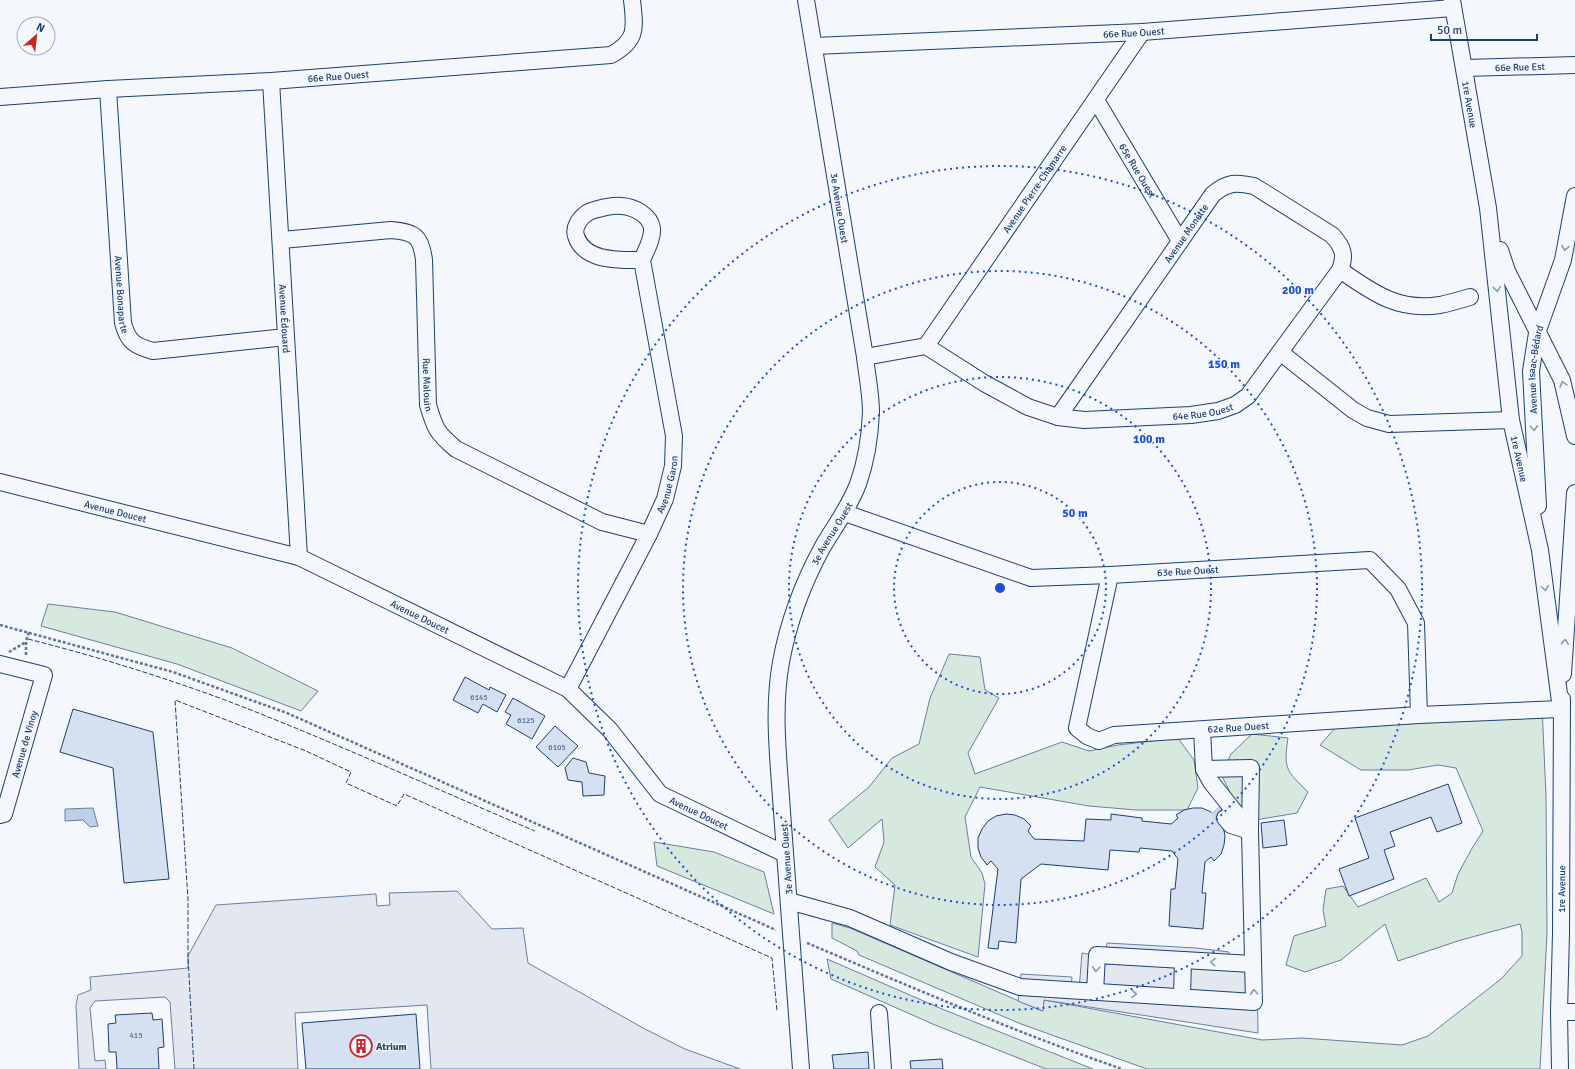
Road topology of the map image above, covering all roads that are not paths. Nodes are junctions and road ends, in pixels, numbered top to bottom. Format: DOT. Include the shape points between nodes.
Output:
graph roads {
  1 [pos="632,0"];
  2 [pos="806,0"];
  3 [pos="1452,4"];
  4 [pos="1142,32"];
  5 [pos="814,46"];
  6 [pos="1575,65"];
  7 [pos="1464,68"];
  8 [pos="271,81"];
  9 [pos="108,89"];
  10 [pos="0,97"];
  11 [pos="1096,100"];
  12 [pos="1575,196"];
  13 [pos="1488,208"];
  14 [pos="282,240"];
  15 [pos="1180,241"];
  16 [pos="642,260"];
  17 [pos="1340,270"];
  18 [pos="1470,297"];
  19 [pos="1537,333"];
  20 [pos="286,337"];
  21 [pos="926,346"];
  22 [pos="1280,352"];
  23 [pos="865,357"];
  24 [pos="1058,417"];
  25 [pos="1511,420"];
  26 [pos="1575,436"];
  27 [pos="0,482"];
  28 [pos="1575,492"];
  29 [pos="845,512"];
  30 [pos="649,534"];
  31 [pos="1540,550"];
  32 [pos="299,556"];
  33 [pos="1110,575"];
  34 [pos="3,659"];
  35 [pos="568,689"];
  36 [pos="1561,709"];
  37 [pos="1419,715"];
  38 [pos="1202,730"];
  39 [pos="1207,775"];
  40 [pos="2,815"];
  41 [pos="1250,831"];
  42 [pos="785,854"];
  43 [pos="789,901"];
  44 [pos="1183,960"];
  45 [pos="1252,964"];
  46 [pos="1095,992"];
  47 [pos="1182,997"];
  48 [pos="1559,1012"];
  49 [pos="1575,1012"];
  50 [pos="878,1013"];
  51 [pos="801,1069"];
  52 [pos="883,1069"];
  53 [pos="1560,1069"];
  1 -- 8 [label="street, 66e Rue Ouest" via="634,27 631,38 624,48 611,55"];
  2 -- 5 [label="street, 3e Avenue Ouest"];
  3 -- 4 [label="street, 66e Rue Ouest"];
  3 -- 7 [label="street, 1re Avenue"];
  4 -- 5 [label="street, 66e Rue Ouest"];
  4 -- 11 [label="street, Avenue Pierre-Chamarre"];
  5 -- 23 [label="street, 3e Avenue Ouest"];
  6 -- 7 [label="street, 66e Rue Est"];
  7 -- 13 [label="street, 1re Avenue"];
  8 -- 9 [label="street, 66e Rue Ouest"];
  8 -- 14 [label="street, Avenue Édouard"];
  9 -- 10 [label="street, 66e Rue Ouest"];
  9 -- 20 [label="street, Avenue Bonaparte" via="123,323 132,343 153,350"];
  11 -- 15 [label="street, 65e Rue Ouest"];
  11 -- 21 [label="street, Avenue Pierre-Chamarre"];
  12 -- 19 [label="street, Avenue Isaac-Bédard, one-way" via="1563,260"];
  13 -- 19 [label="street, 1re Avenue" via="1507,271"];
  13 -- 25 [label="street, 1re Avenue, one-way"];
  14 -- 20 [label="street, Avenue Édouard"];
  14 -- 30 [label="street, Rue Malouin" via="391,230 407,231 417,238 424,260 428,405 433,423 441,437 456,449 602,522"];
  15 -- 17 [label="street, Avenue Monette" via="1213,194 1223,186 1243,183 1254,186 1332,235 1343,251 1344,260"];
  15 -- 24 [label="street, Avenue Monette"];
  16 -- 16 [label="street" via="650,242 652,228 646,217 636,210 622,206 605,207 588,212 578,221 575,232 578,244 586,251 598,257"];
  16 -- 30 [label="street, Avenue Garon" via="674,436 674,466 665,499"];
  17 -- 18 [label="street" via="1372,293 1390,302 1413,306 1439,305"];
  17 -- 22 [label="street, Avenue Monette"];
  26 -- 19 [label="street, 1re Avenue, one-way" via="1562,380"];
  19 -- 31 [label="street, Avenue Isaac-Bédard, one-way" via="1531,371"];
  20 -- 32 [label="street, Avenue Édouard"];
  21 -- 23 [label="street"];
  21 -- 24 [label="street, 64e Rue Ouest" via="1028,407"];
  22 -- 24 [label="street, 64e Rue Ouest" via="1248,396 1235,405 1218,411 1191,415 1084,420"];
  22 -- 25 [label="street" via="1353,410 1367,418 1389,424"];
  23 -- 29 [label="street, 3e Avenue Ouest" via="871,411 866,454 858,484"];
  25 -- 31 [label="street, 1re Avenue"];
  27 -- 32 [label="street, Avenue Doucet"];
  36 -- 28 [label="street, 1re Avenue, one-way"];
  29 -- 33 [label="street, 63e Rue Ouest" via="1031,578"];
  29 -- 42 [label="street, 3e Avenue Ouest" via="822,549 805,585 790,625 781,662 776,698"];
  30 -- 35 [label="street, Avenue Garon"];
  31 -- 36 [label="street, 1re Avenue, one-way"];
  32 -- 35 [label="street, Avenue Doucet"];
  33 -- 37 [label="street, 63e Rue Ouest" via="1370,560 1398,589 1416,623"];
  33 -- 38 [label="street, 62e Rue Ouest" via="1077,728 1099,741 1114,735"];
  34 -- 40 [label="street, Avenue de Vinoy" via="44,675"];
  35 -- 42 [label="street, Avenue Doucet" via="610,730 660,794"];
  36 -- 37 [label="street, 62e Rue Ouest"];
  36 -- 48 [label="street, 1re Avenue"];
  37 -- 38 [label="street, 62e Rue Ouest"];
  38 -- 39 [label="street"];
  39 -- 41 [label="street"];
  39 -- 41 [label="street" via="1210,799 1231,825"];
  39 -- 41 [label="street" via="1251,768"];
  41 -- 45 [label="street"];
  42 -- 43 [label="street, 3e Avenue Ouest"];
  43 -- 46 [label="street" via="850,918 951,962 1020,987"];
  43 -- 51 [label="street, 3e Avenue Ouest"];
  45 -- 44 [label="street, one-way"];
  44 -- 46 [label="street, one-way" via="1097,955"];
  44 -- 47 [label="street"];
  47 -- 45 [label="street, one-way" via="1254,1002"];
  46 -- 47 [label="street, one-way"];
  48 -- 49 [label="street"];
  48 -- 53 [label="street, 1re Avenue"];
  50 -- 52 [label="street"];
}
